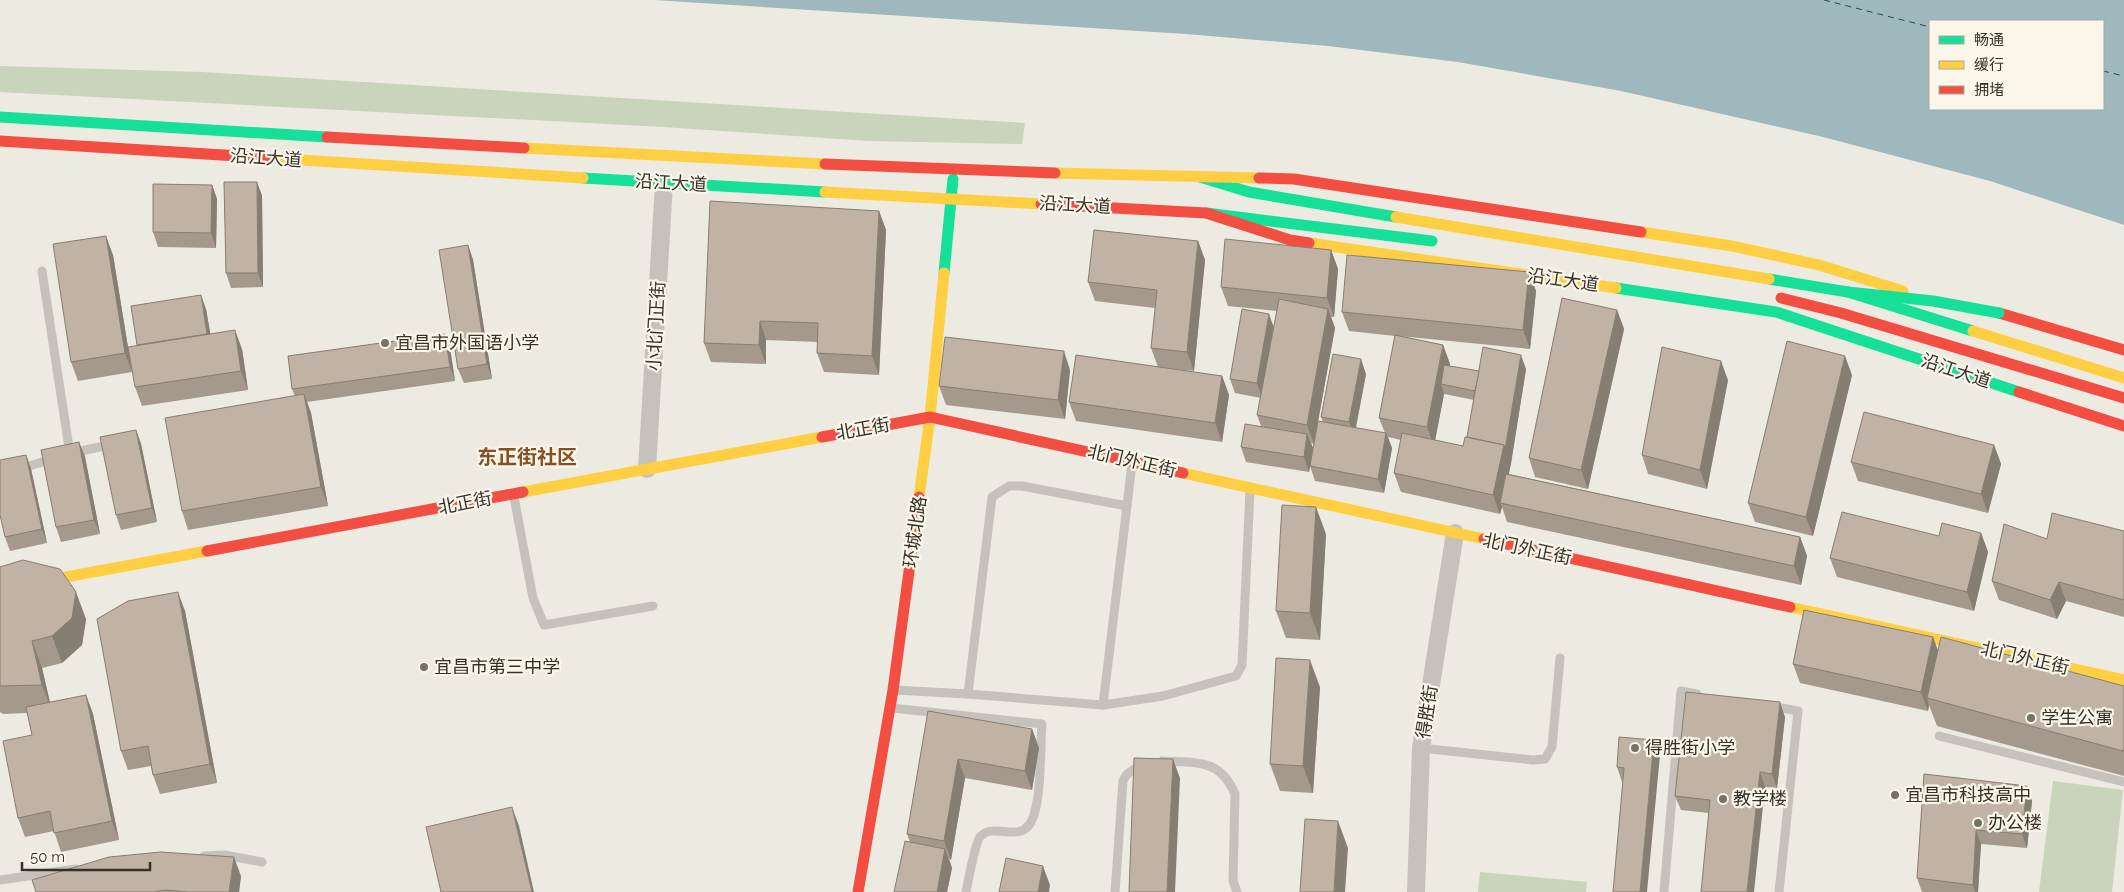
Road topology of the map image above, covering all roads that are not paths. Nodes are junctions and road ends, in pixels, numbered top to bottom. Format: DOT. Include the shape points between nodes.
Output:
graph roads {
  1 [pos="0,117"];
  2 [pos="0,141"];
  3 [pos="953,170"];
  4 [pos="1200,177"];
  5 [pos="664,183"];
  6 [pos="951,198"];
  7 [pos="1206,213"];
  8 [pos="1448,243"];
  9 [pos="42,271"];
  10 [pos="1848,292"];
  11 [pos="1768,295"];
  12 [pos="1841,313"];
  13 [pos="2124,350"];
  14 [pos="2124,361"];
  15 [pos="2124,378"];
  16 [pos="2124,398"];
  17 [pos="2124,416"];
  18 [pos="930,417"];
  19 [pos="2124,426"];
  20 [pos="124,441"];
  21 [pos="70,454"];
  22 [pos="1132,462"];
  23 [pos="647,469"];
  24 [pos="0,475"];
  25 [pos="1250,488"];
  26 [pos="513,494"];
  27 [pos="1127,506"];
  28 [pos="1455,533"];
  29 [pos="0,590"];
  30 [pos="652,606"];
  31 [pos="1560,658"];
  32 [pos="2124,680"];
  33 [pos="894,690"];
  34 [pos="968,694"];
  35 [pos="1710,696"];
  36 [pos="1759,704"];
  37 [pos="1103,705"];
  38 [pos="890,708"];
  39 [pos="1939,736"];
  40 [pos="1421,748"];
  41 [pos="2124,782"];
  42 [pos="196,857"];
  43 [pos="262,862"];
  44 [pos="84,867"];
  45 [pos="0,880"];
  46 [pos="858,892"];
  47 [pos="966,892"];
  48 [pos="1115,892"];
  49 [pos="1237,892"];
  50 [pos="1416,892"];
  51 [pos="1664,892"];
  52 [pos="1779,892"];
  53 [pos="1787,892"];
  1 -- 3 [label="main road, 沿江大道" via="655,156"];
  2 -- 5 [label="main road, 沿江大道"];
  3 -- 4 [label="main road, 沿江大道"];
  3 -- 6 [label="main road, 环城北路"];
  4 -- 10 [label="main road" via="1249,192"];
  4 -- 14 [label="main road, 沿江大道" via="1294,179 1732,246 1819,265"];
  5 -- 6 [label="main road, 沿江大道"];
  5 -- 23 [label="street, 小北门正街"];
  6 -- 7 [label="main road, 沿江大道"];
  6 -- 18 [label="main road, 环城北路"];
  7 -- 8 [label="main road"];
  7 -- 19 [label="main road, 沿江大道" via="1290,240 1776,312"];
  9 -- 21 [label="lane"];
  10 -- 13 [label="main road, bridge" via="1933,301 1999,313"];
  10 -- 15 [label="main road, bridge"];
  11 -- 12 [label="main road"];
  12 -- 16 [label="main road"];
  12 -- 17 [label="main road" via="1892,340 1938,359"];
  18 -- 22 [label="main road, 北门外正街"];
  18 -- 23 [label="main road, 北正街"];
  18 -- 33 [label="main road, 环城北路"];
  20 -- 21 [label="lane"];
  21 -- 24 [label="lane"];
  22 -- 25 [label="main road, 北门外正街"];
  22 -- 27 [label="lane"];
  23 -- 26 [label="main road, 北正街"];
  25 -- 28 [label="main road, 北门外正街"];
  25 -- 37 [label="lane" via="1242,665 1236,676 1163,696"];
  26 -- 29 [label="main road, 北正街"];
  26 -- 30 [label="lane" via="533,598 544,625"];
  27 -- 34 [label="lane" via="1022,486 1009,486 992,497"];
  27 -- 37 [label="lane"];
  28 -- 32 [label="main road, 北门外正街"];
  28 -- 40 [label="street, 得胜街"];
  31 -- 40 [label="lane" via="1552,747 1545,758 1533,760"];
  33 -- 34 [label="lane"];
  33 -- 38 [label="main road, 环城北路"];
  34 -- 37 [label="lane"];
  35 -- 51 [label="lane" via="1681,691"];
  36 -- 52 [label="lane" via="1798,711"];
  38 -- 46 [label="main road, 环城北路"];
  38 -- 47 [label="lane" via="1042,724 1036,809 1030,824 1017,833 987,831 979,838"];
  39 -- 41 [label="lane"];
  40 -- 50 [label="street, 得胜街"];
  42 -- 43 [label="lane" via="224,855"];
  44 -- 45 [label="lane"];
  48 -- 49 [label="lane" via="1123,781 1134,769 1156,760 1214,766 1231,785 1235,794 1233,880"];
  52 -- 53 [label="lane"];
}
